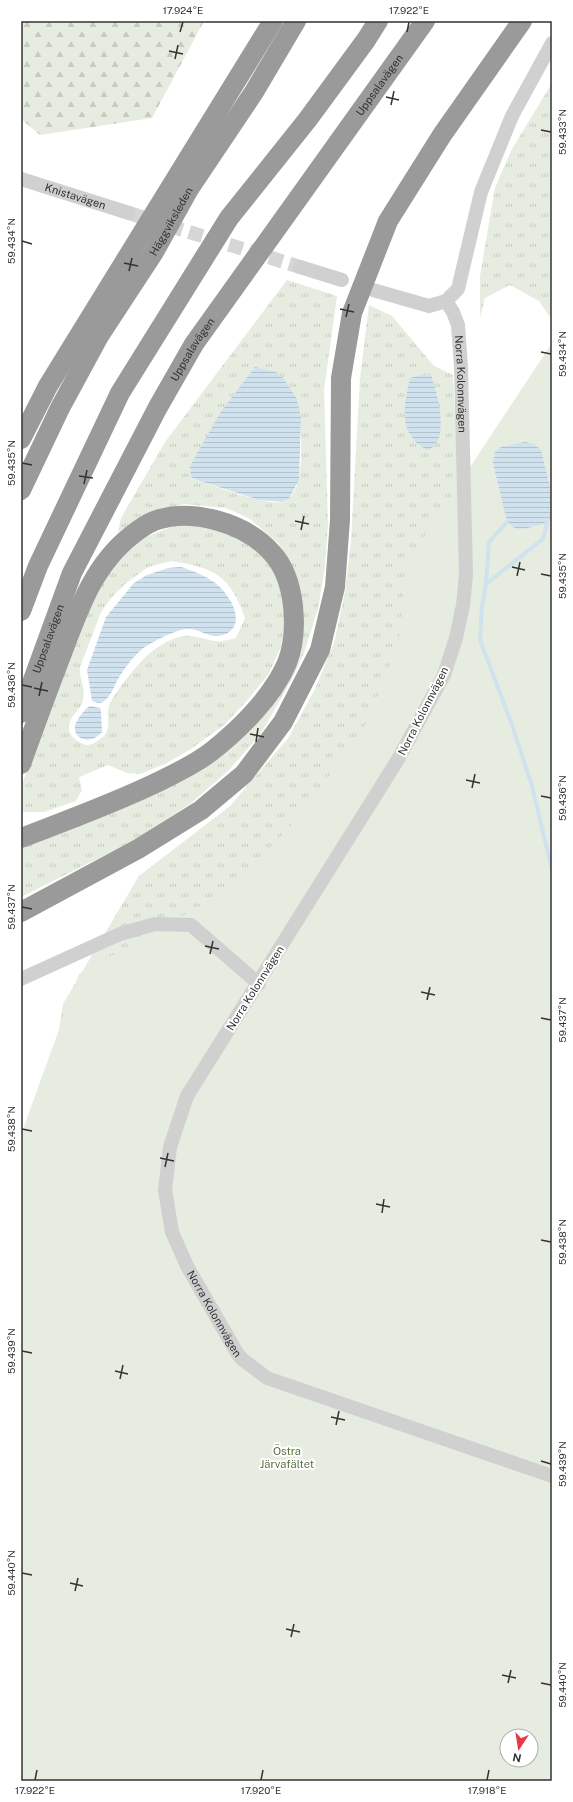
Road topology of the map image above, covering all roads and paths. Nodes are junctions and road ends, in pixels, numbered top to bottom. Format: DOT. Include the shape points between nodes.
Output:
graph roads {
  1 [pos="273,21"];
  2 [pos="296,21"];
  3 [pos="378,21"];
  4 [pos="425,21"];
  5 [pos="522,21"];
  6 [pos="552,43"];
  7 [pos="21,179"];
  8 [pos="129,213"];
  9 [pos="300,266"];
  10 [pos="342,280"];
  11 [pos="373,290"];
  12 [pos="446,301"];
  13 [pos="21,439"];
  14 [pos="21,490"];
  15 [pos="21,611"];
  16 [pos="21,713"];
  17 [pos="21,764"];
  18 [pos="21,838"];
  19 [pos="21,912"];
  20 [pos="21,979"];
  21 [pos="259,984"];
  22 [pos="552,1476"];
  1 -- 13 [label="highway" via="48,386"];
  2 -- 14 [label="highway, Häggviksleden" via="254,92 189,189 154,252 99,336 60,408"];
  3 -- 15 [label="highway" via="308,118 229,218 120,393 38,566"];
  4 -- 16 [label="highway, Uppsalavägen" via="194,344 158,407 72,573"];
  5 -- 19 [label="highway" via="442,135 388,220 352,313 341,378 340,520 335,587 320,650 283,722 244,774 201,810 138,849"];
  6 -- 12 [label="street" via="512,116 481,192 458,289"];
  7 -- 8 [label="street, Knistavägen"];
  9 -- 10 [label="street"];
  11 -- 12 [label="street" via="429,306"];
  12 -- 21 [label="street, Norra Kolonnvägen" via="454,312 458,325 461,368 466,576 456,638 444,675 398,761"];
  17 -- 18 [label="highway" via="85,593 102,565 131,535 154,521 186,516 216,519 248,533 273,553 284,573 293,600 294,632 287,662 273,690 254,712 212,752 178,772 136,793"];
  20 -- 21 [label="street" via="120,934 155,924 191,925"];
  21 -- 22 [label="street, Norra Kolonnvägen" via="187,1096 170,1147 165,1190 172,1232 187,1266 222,1328 242,1359 267,1378"];
}
